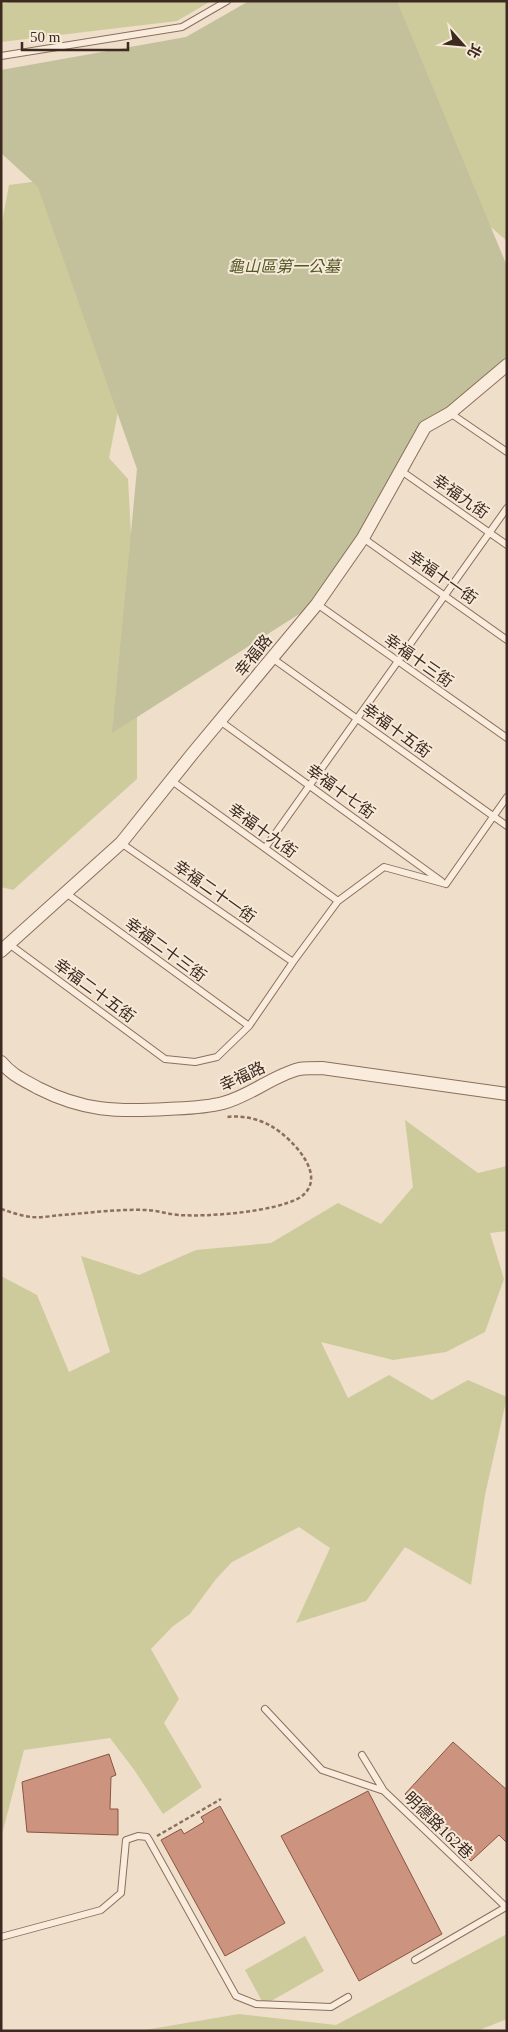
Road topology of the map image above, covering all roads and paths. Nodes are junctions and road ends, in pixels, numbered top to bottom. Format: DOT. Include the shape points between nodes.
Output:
graph roads {
  1 [pos="227,1"];
  2 [pos="1,56"];
  3 [pos="507,365"];
  4 [pos="450,412"];
  5 [pos="507,452"];
  6 [pos="400,470"];
  7 [pos="507,508"];
  8 [pos="489,532"];
  9 [pos="363,538"];
  10 [pos="507,545"];
  11 [pos="445,595"];
  12 [pos="317,604"];
  13 [pos="507,640"];
  14 [pos="271,658"];
  15 [pos="397,662"];
  16 [pos="357,718"];
  17 [pos="220,721"];
  18 [pos="507,738"];
  19 [pos="172,781"];
  20 [pos="309,785"];
  21 [pos="507,797"];
  22 [pos="493,816"];
  23 [pos="507,826"];
  24 [pos="121,843"];
  25 [pos="264,848"];
  26 [pos="446,884"];
  27 [pos="66,894"];
  28 [pos="338,901"];
  29 [pos="5,948"];
  30 [pos="293,962"];
  31 [pos="249,1026"];
  32 [pos="1,1062"];
  33 [pos="507,1094"];
  34 [pos="219,1118"];
  35 [pos="1,1209"];
  36 [pos="265,1709"];
  37 [pos="362,1755"];
  38 [pos="384,1791"];
  39 [pos="221,1800"];
  40 [pos="149,1840"];
  41 [pos="506,1907"];
  42 [pos="1,1937"];
  43 [pos="415,1960"];
  44 [pos="348,1997"];
  1 -- 2 [label="lane" via="182,27"];
  3 -- 4 [label="street, 幸福路"];
  4 -- 5 [label="lane"];
  4 -- 6 [label="street, 幸福路" via="425,426"];
  6 -- 8 [label="lane, 幸福九街"];
  6 -- 9 [label="street, 幸福路"];
  7 -- 8 [label="lane"];
  8 -- 10 [label="lane, 幸福九街"];
  8 -- 11 [label="lane"];
  9 -- 11 [label="lane, 幸福十一街"];
  9 -- 12 [label="street, 幸福路"];
  11 -- 13 [label="lane, 幸福十一街"];
  11 -- 15 [label="lane"];
  12 -- 14 [label="street, 幸福路"];
  12 -- 15 [label="lane, 幸福十三街"];
  14 -- 16 [label="lane, 幸福十五街"];
  14 -- 17 [label="street, 幸福路"];
  15 -- 16 [label="lane"];
  15 -- 18 [label="lane, 幸福十三街"];
  16 -- 20 [label="lane"];
  16 -- 22 [label="lane, 幸福十五街"];
  17 -- 19 [label="street, 幸福路"];
  17 -- 20 [label="lane, 幸福十七街"];
  19 -- 24 [label="street, 幸福路"];
  19 -- 25 [label="lane, 幸福十九街"];
  20 -- 25 [label="lane"];
  20 -- 26 [label="lane, 幸福十七街"];
  21 -- 22 [label="lane"];
  22 -- 23 [label="lane, 幸福十五街"];
  22 -- 26 [label="lane"];
  24 -- 27 [label="street, 幸福路"];
  24 -- 30 [label="lane, 幸福二十一街"];
  25 -- 28 [label="lane, 幸福十九街"];
  26 -- 28 [label="lane" via="384,866"];
  27 -- 29 [label="street, 幸福路"];
  27 -- 31 [label="lane, 幸福二十三街"];
  28 -- 30 [label="lane"];
  29 -- 31 [label="lane, 幸福二十五街" via="165,1059 195,1062 217,1057"];
  30 -- 31 [label="lane"];
  32 -- 33 [label="street, 幸福路" via="11,1074 55,1096 79,1105 122,1112 199,1108 223,1103 300,1069 322,1068"];
  34 -- 35 [label="path" via="254,1119 272,1126 288,1138 307,1162 311,1177 300,1197 264,1209 210,1214 178,1215 146,1210 32,1217"];
  36 -- 38 [label="lane" via="322,1770"];
  37 -- 38 [label="lane, 明德路162巷"];
  38 -- 41 [label="lane, 明德路162巷"];
  39 -- 40 [label="path"];
  40 -- 42 [label="lane" via="138,1836 126,1840 121,1893 101,1910"];
  40 -- 44 [label="lane" via="236,1996 256,2004 331,2007"];
  41 -- 43 [label="lane"];
}
